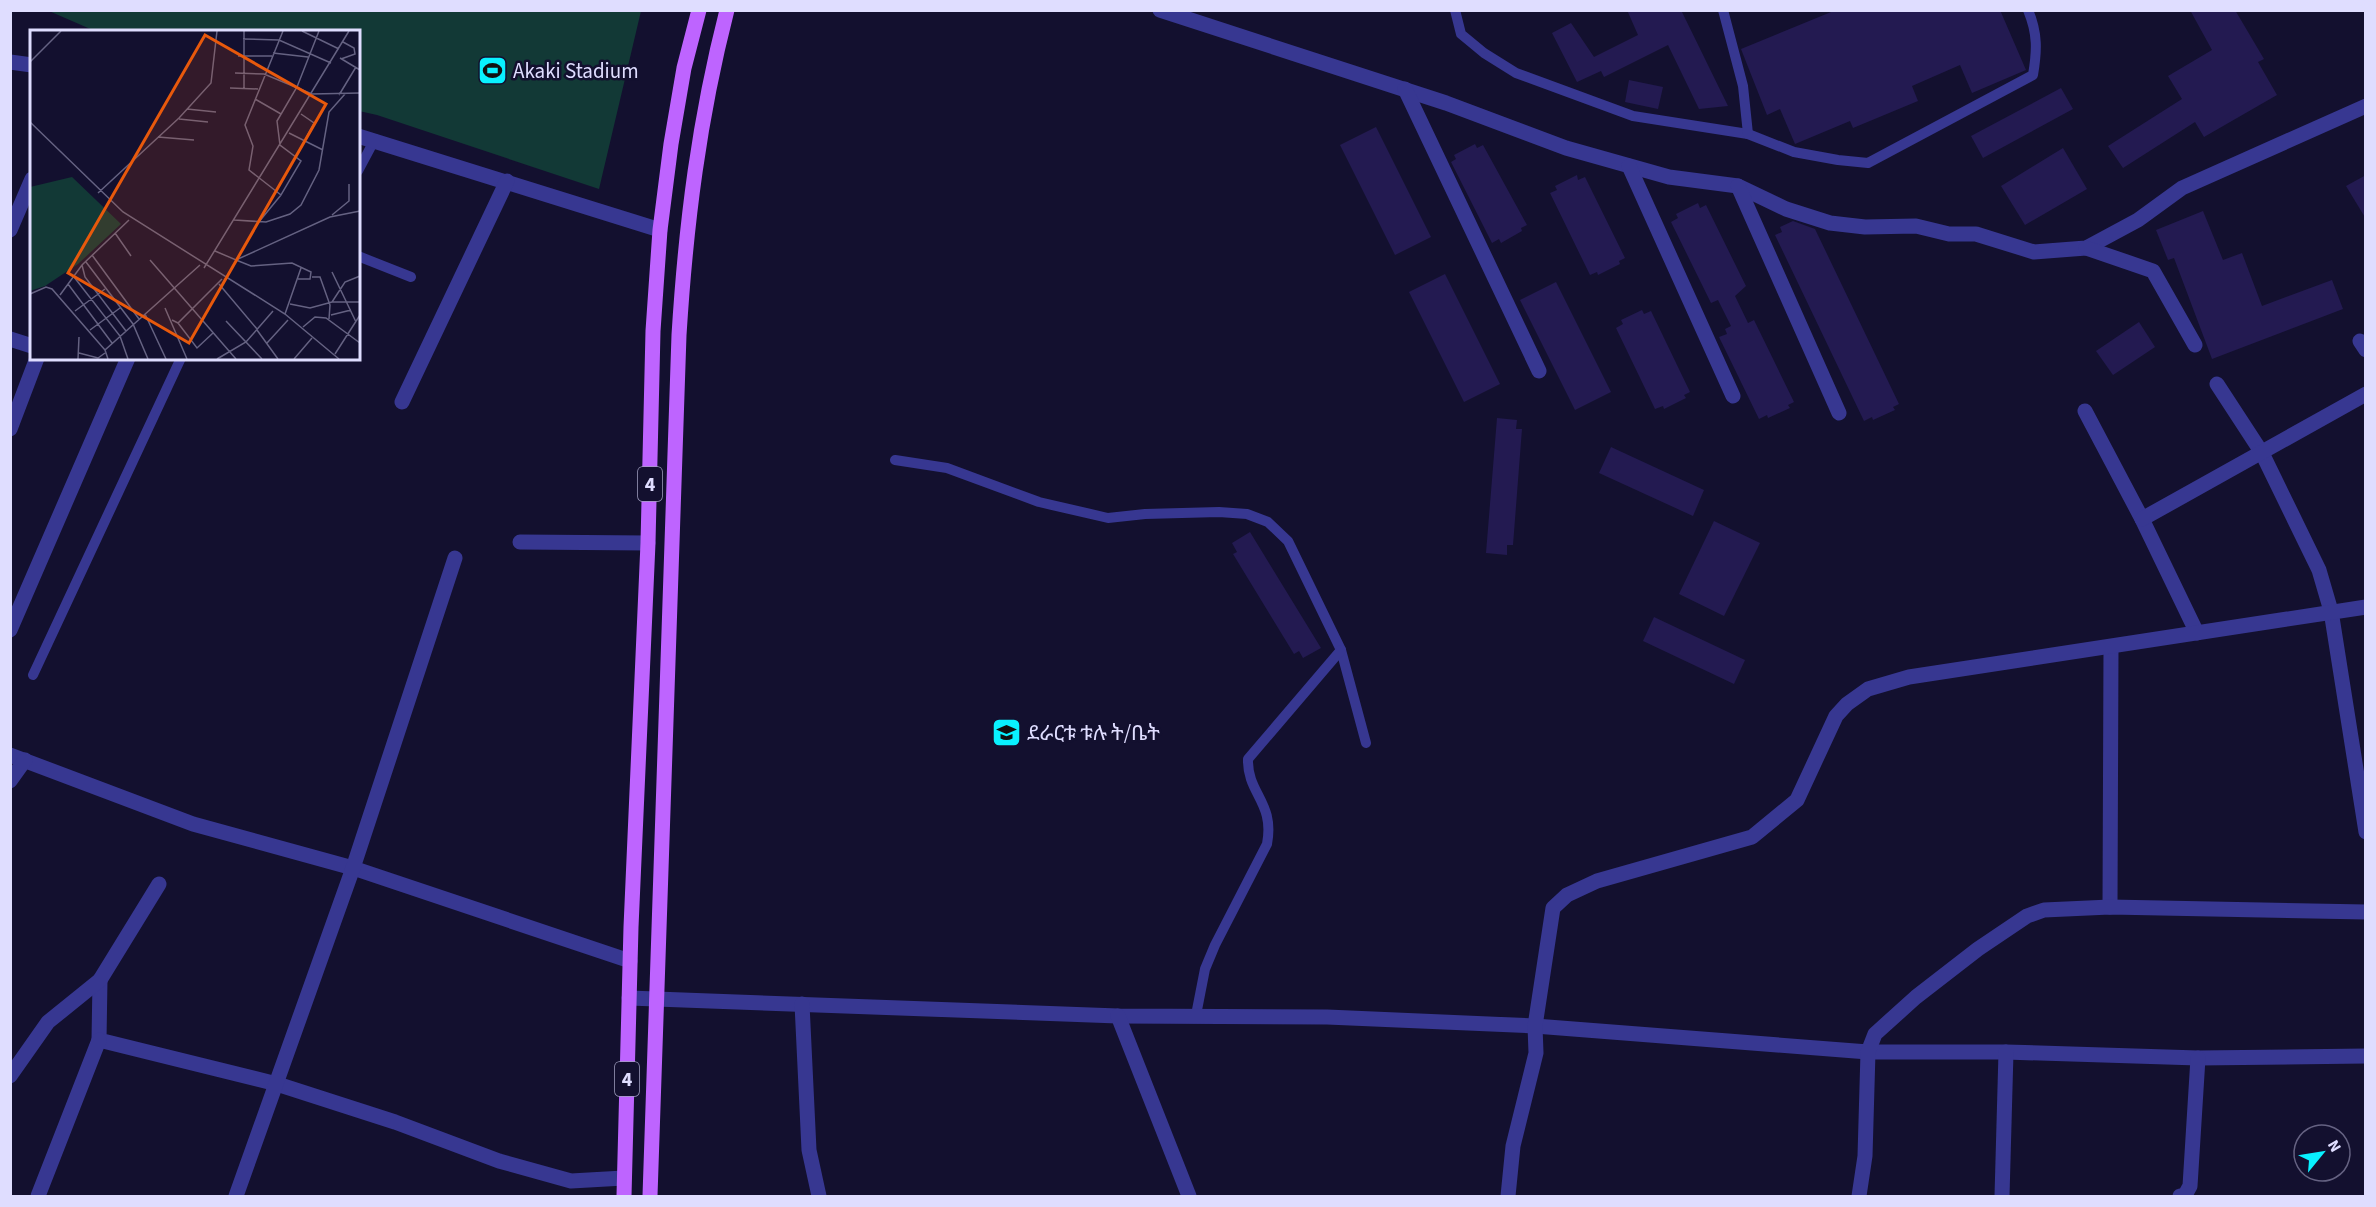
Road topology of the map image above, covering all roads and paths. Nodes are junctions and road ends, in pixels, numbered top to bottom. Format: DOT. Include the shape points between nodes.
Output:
graph roads {
  1 [pos="699,10"];
  2 [pos="727,10"];
  3 [pos="1160,10"];
  4 [pos="1455,10"];
  5 [pos="1723,10"];
  6 [pos="2028,10"];
  7 [pos="10,62"];
  8 [pos="30,65"];
  9 [pos="1405,89"];
  10 [pos="2366,106"];
  11 [pos="1748,134"];
  12 [pos="360,136"];
  13 [pos="375,139"];
  14 [pos="1629,166"];
  15 [pos="360,167"];
  16 [pos="507,182"];
  17 [pos="30,184"];
  18 [pos="1738,186"];
  19 [pos="10,230"];
  20 [pos="660,230"];
  21 [pos="2086,248"];
  22 [pos="360,257"];
  23 [pos="411,277"];
  24 [pos="10,339"];
  25 [pos="30,345"];
  26 [pos="2195,345"];
  27 [pos="36,360"];
  28 [pos="127,360"];
  29 [pos="180,360"];
  30 [pos="1539,371"];
  31 [pos="2217,384"];
  32 [pos="2366,394"];
  33 [pos="1733,396"];
  34 [pos="402,402"];
  35 [pos="2085,411"];
  36 [pos="1839,413"];
  37 [pos="10,429"];
  38 [pos="2262,453"];
  39 [pos="895,460"];
  40 [pos="2142,519"];
  41 [pos="520,542"];
  42 [pos="648,543"];
  43 [pos="455,558"];
  44 [pos="2366,607"];
  45 [pos="2331,611"];
  46 [pos="10,630"];
  47 [pos="2197,633"];
  48 [pos="2111,646"];
  49 [pos="1341,650"];
  50 [pos="33,675"];
  51 [pos="1366,743"];
  52 [pos="18,757"];
  53 [pos="10,781"];
  54 [pos="2366,832"];
  55 [pos="353,868"];
  56 [pos="159,884"];
  57 [pos="2110,908"];
  58 [pos="2366,912"];
  59 [pos="630,961"];
  60 [pos="100,980"];
  61 [pos="629,998"];
  62 [pos="656,998"];
  63 [pos="802,1005"];
  64 [pos="1196,1015"];
  65 [pos="1118,1016"];
  66 [pos="1536,1026"];
  67 [pos="99,1040"];
  68 [pos="1868,1052"];
  69 [pos="2006,1052"];
  70 [pos="2366,1056"];
  71 [pos="2198,1058"];
  72 [pos="10,1076"];
  73 [pos="277,1084"];
  74 [pos="624,1178"];
  75 [pos="571,1181"];
  76 [pos="38,1197"];
  77 [pos="236,1197"];
  78 [pos="567,1197"];
  79 [pos="624,1197"];
  80 [pos="650,1197"];
  81 [pos="819,1197"];
  82 [pos="1189,1197"];
  83 [pos="1508,1197"];
  84 [pos="1859,1197"];
  85 [pos="2002,1197"];
  86 [pos="2180,1197"];
  1 -- 20 [label="main road, 4" via="680,90"];
  2 -- 62 [label="main road" via="711,72 685,237"];
  3 -- 9 [label="street"];
  4 -- 11 [label="lane" via="1461,34 1484,54 1516,73 1633,116"];
  5 -- 11 [label="lane" via="1743,86"];
  6 -- 11 [label="lane" via="2038,49 2033,75 1868,163 1794,152"];
  7 -- 8 [label="street"];
  9 -- 14 [label="street" via="1566,148"];
  9 -- 30 [label="street"];
  10 -- 21 [label="street" via="2182,188 2138,220"];
  12 -- 13 [label="street"];
  13 -- 15 [label="lane"];
  13 -- 16 [label="street"];
  14 -- 18 [label="street" via="1669,177"];
  14 -- 33 [label="street"];
  16 -- 20 [label="street"];
  16 -- 34 [label="street"];
  17 -- 19 [label="street"];
  18 -- 21 [label="street" via="1786,209 1830,223 1916,226 1949,234 1976,234 2034,252"];
  18 -- 36 [label="street"];
  20 -- 42 [label="main road, 4" via="653,331"];
  21 -- 26 [label="street" via="2153,271"];
  22 -- 23 [label="lane"];
  24 -- 25 [label="street"];
  27 -- 37 [label="street"];
  28 -- 46 [label="street"];
  29 -- 50 [label="lane"];
  31 -- 38 [label="street"];
  32 -- 38 [label="street"];
  35 -- 40 [label="street"];
  38 -- 40 [label="street"];
  38 -- 45 [label="street" via="2319,570"];
  39 -- 49 [label="lane" via="947,468 1039,502 1108,518 1247,513 1268,522 1288,541"];
  40 -- 47 [label="street"];
  41 -- 42 [label="street"];
  42 -- 59 [label="main road, 4"];
  43 -- 55 [label="street"];
  44 -- 45 [label="street"];
  45 -- 47 [label="street"];
  45 -- 54 [label="street"];
  47 -- 48 [label="street"];
  48 -- 57 [label="street"];
  48 -- 66 [label="street" via="1910,677 1868,689 1836,716 1797,800 1752,837 1597,881 1557,902"];
  49 -- 51 [label="lane"];
  49 -- 64 [label="lane" via="1248,759 1248,771 1269,815 1267,844 1205,969"];
  52 -- 53 [label="street"];
  52 -- 55 [label="street" via="193,824"];
  55 -- 59 [label="street"];
  55 -- 73 [label="street"];
  56 -- 60 [label="street"];
  57 -- 58 [label="street"];
  57 -- 68 [label="street" via="2044,910 2027,916 1916,998 1875,1034"];
  59 -- 61 [label="main road, 4"];
  60 -- 67 [label="street"];
  60 -- 72 [label="street" via="48,1022"];
  61 -- 62 [label="street"];
  61 -- 74 [label="main road, 4"];
  62 -- 63 [label="street"];
  62 -- 80 [label="main road"];
  63 -- 65 [label="street"];
  63 -- 81 [label="street" via="810,1150"];
  64 -- 65 [label="street"];
  64 -- 66 [label="street"];
  65 -- 82 [label="street"];
  66 -- 68 [label="street"];
  66 -- 83 [label="street" via="1536,1053 1513,1146"];
  67 -- 73 [label="street"];
  67 -- 76 [label="street"];
  68 -- 69 [label="street"];
  68 -- 84 [label="street" via="1865,1156"];
  69 -- 71 [label="street"];
  69 -- 85 [label="street"];
  70 -- 71 [label="street"];
  71 -- 86 [label="street" via="2190,1186"];
  73 -- 75 [label="street" via="499,1161"];
  73 -- 77 [label="street"];
  74 -- 75 [label="street"];
  74 -- 79 [label="main road, 4"];
  75 -- 78 [label="street"];
}
